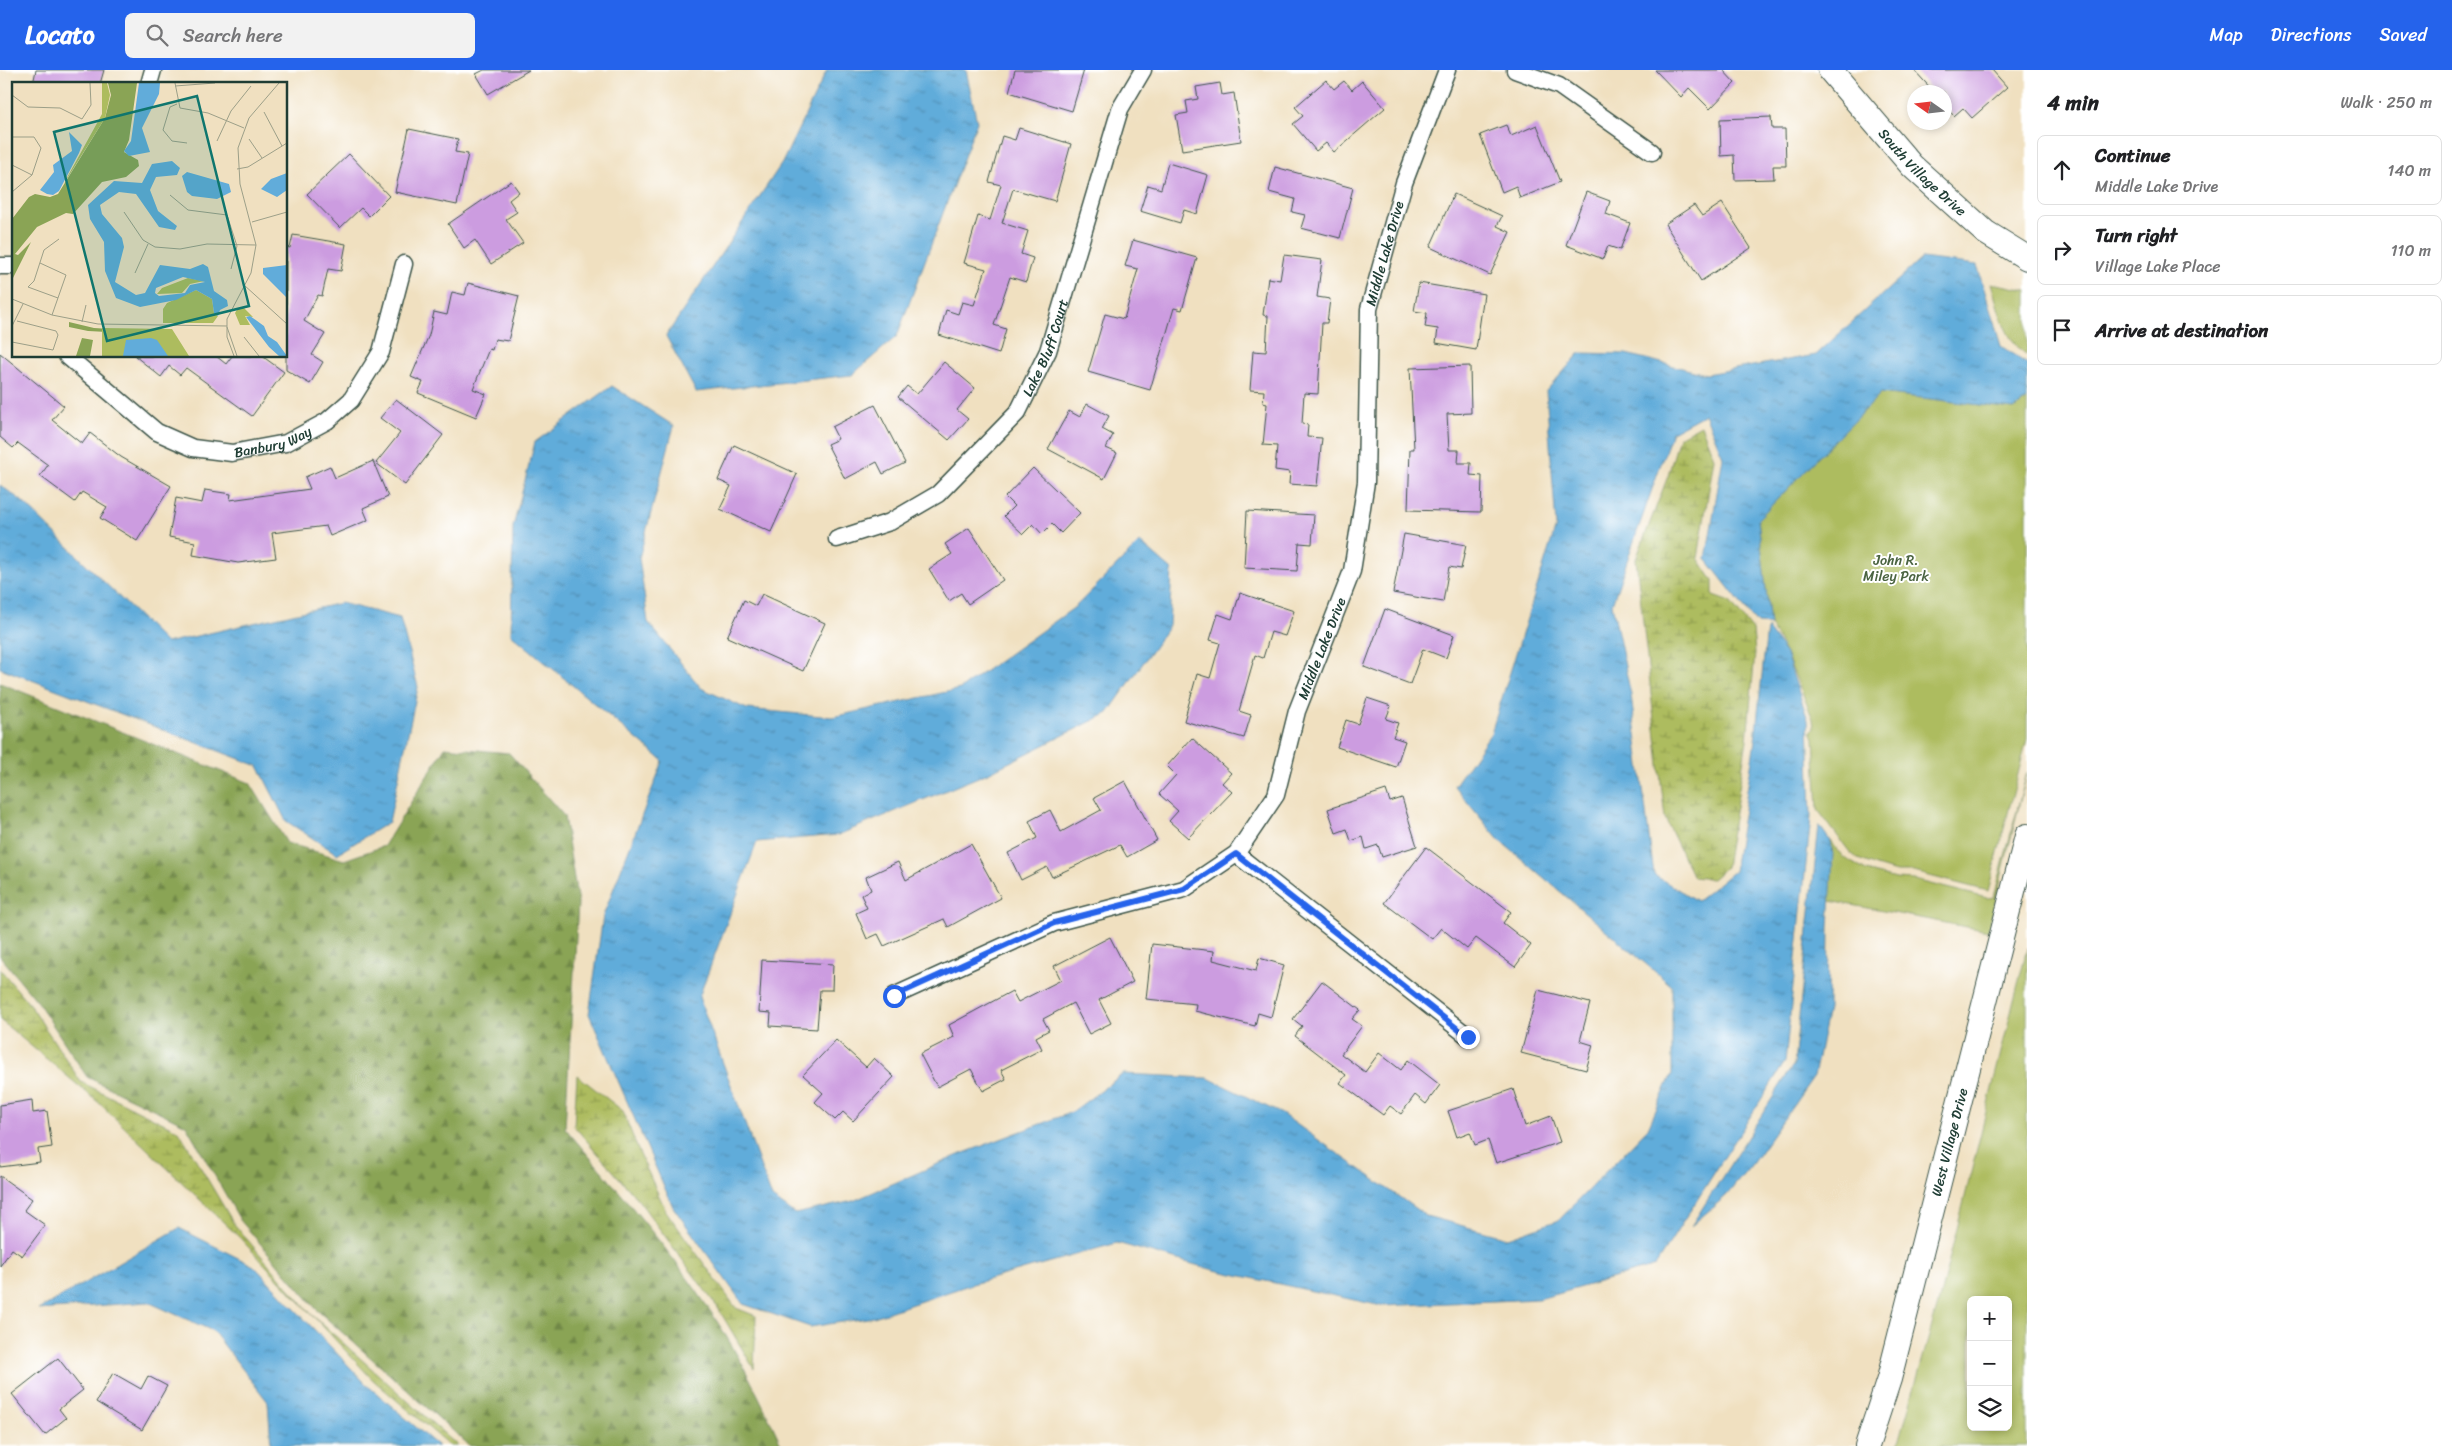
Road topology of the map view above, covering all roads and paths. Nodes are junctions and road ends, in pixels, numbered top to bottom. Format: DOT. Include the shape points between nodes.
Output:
graph roads {
  1 [pos="1143,70"];
  2 [pos="1447,70"];
  3 [pos="1515,70"];
  4 [pos="1830,70"];
  5 [pos="1652,152"];
  6 [pos="2027,258"];
  7 [pos="404,264"];
  8 [pos="69,358"];
  9 [pos="837,539"];
  10 [pos="2027,836"];
  11 [pos="1236,854"];
  12 [pos="894,996"];
  13 [pos="1468,1037"];
  14 [pos="1867,1446"];
  1 -- 9 [label="street, Lake Bluff Court" via="1120,109 1048,351 1018,412 938,494 890,522"];
  2 -- 11 [label="street, Middle Lake Drive" via="1404,182 1369,309 1366,482 1352,571 1297,711 1276,795"];
  3 -- 5 [label="street" via="1559,86"];
  4 -- 6 [label="street, South Village Drive" via="1912,166 1985,232"];
  7 -- 8 [label="street, Banbury Way" via="381,352 351,400 328,421 286,443 232,453 193,448 157,432"];
  10 -- 14 [label="street, West Village Drive" via="1890,1379"];
  11 -- 12 [label="street, Middle Lake Drive" via="1184,889 1054,923"];
  11 -- 13 [label="street"];
}
